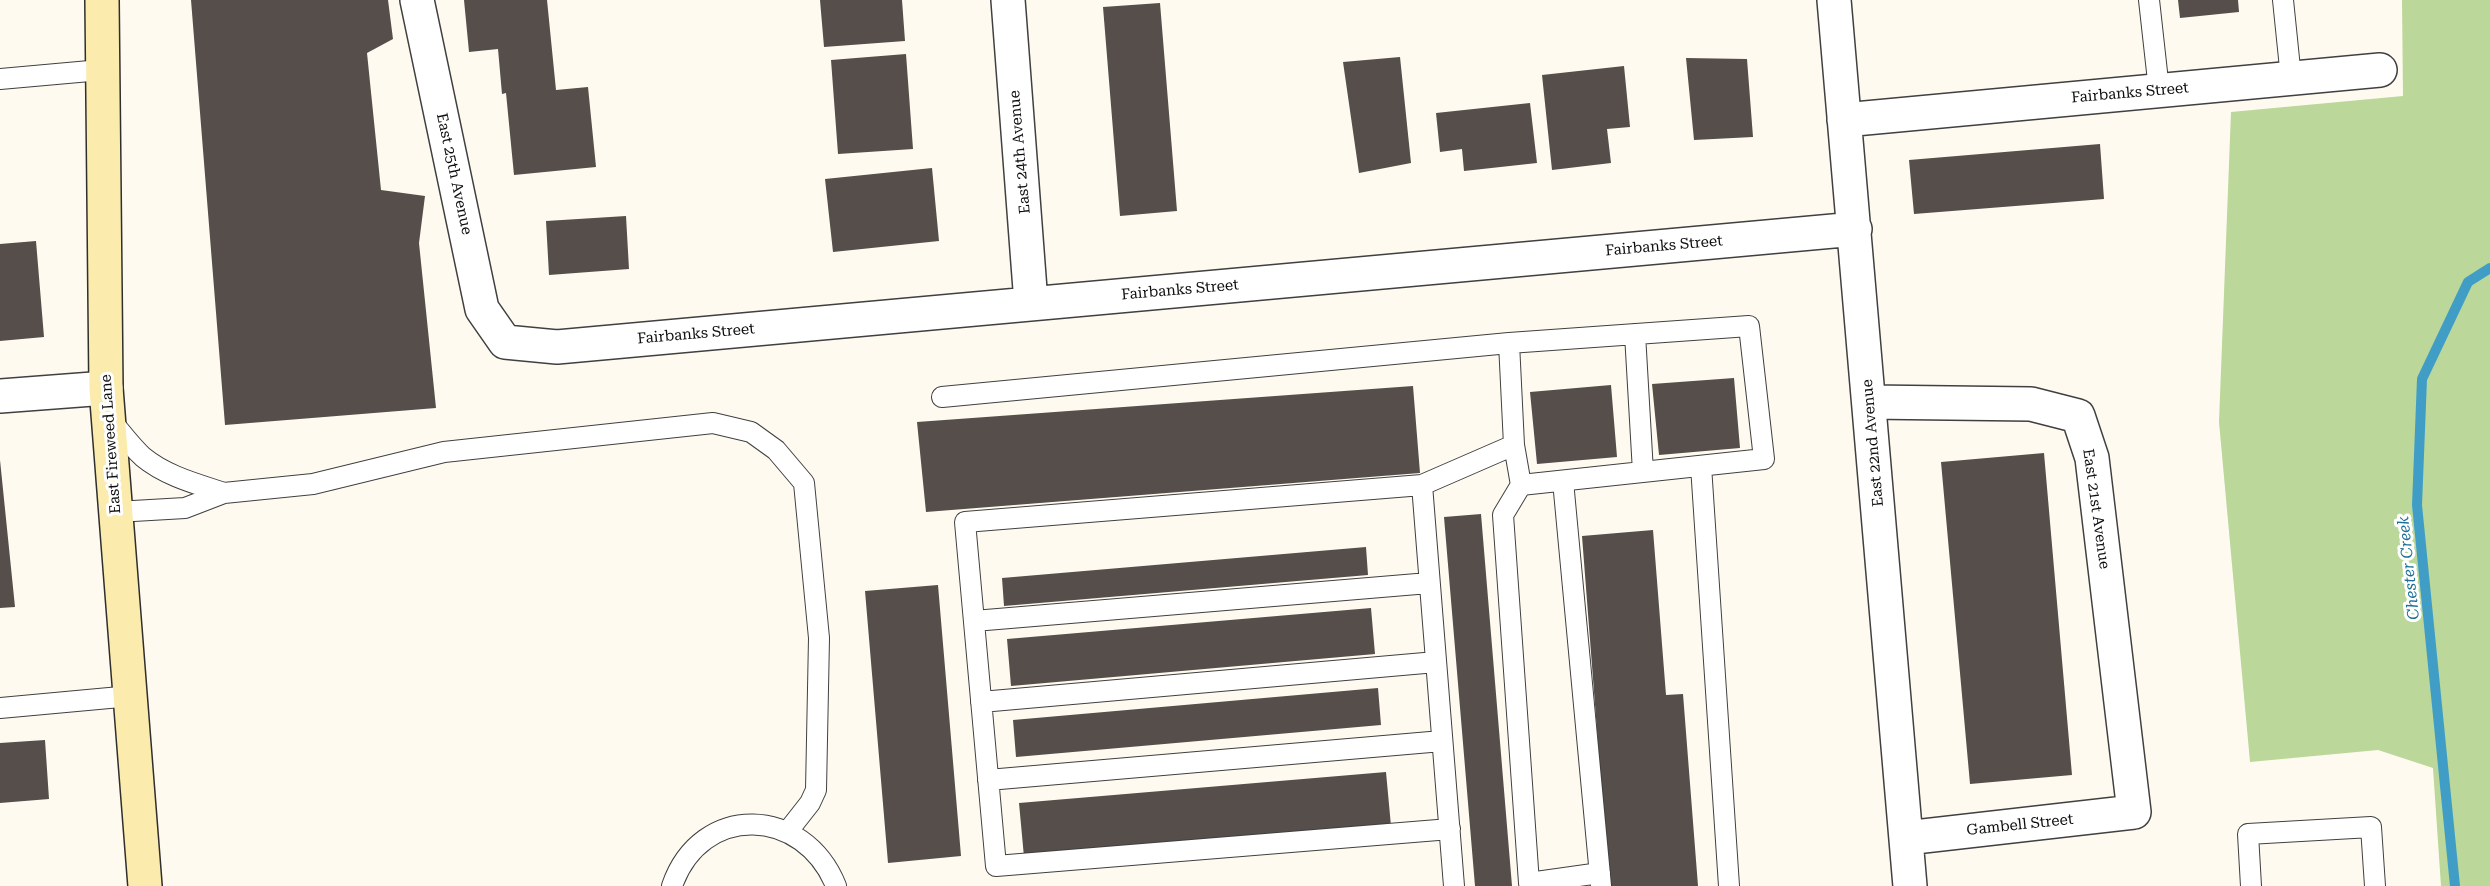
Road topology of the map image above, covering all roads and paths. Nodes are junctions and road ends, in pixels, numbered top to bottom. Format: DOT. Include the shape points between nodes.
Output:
graph roads {
  1 [pos="102,0"];
  2 [pos="417,0"];
  3 [pos="1008,0"];
  4 [pos="1834,0"];
  5 [pos="2149,0"];
  6 [pos="2283,0"];
  7 [pos="101,70"];
  8 [pos="2380,70"];
  9 [pos="2291,78"];
  10 [pos="0,79"];
  11 [pos="2159,90"];
  12 [pos="1844,120"];
  13 [pos="1855,229"];
  14 [pos="1031,303"];
  15 [pos="1635,334"];
  16 [pos="505,342"];
  17 [pos="1509,343"];
  18 [pos="0,396"];
  19 [pos="942,398"];
  20 [pos="1869,402"];
  21 [pos="107,403"];
  22 [pos="1514,445"];
  23 [pos="1701,466"];
  24 [pos="1643,472"];
  25 [pos="1563,481"];
  26 [pos="1422,485"];
  27 [pos="1521,485"];
  28 [pos="224,494"];
  29 [pos="116,512"];
  30 [pos="1430,584"];
  31 [pos="974,621"];
  32 [pos="1436,662"];
  33 [pos="130,696"];
  34 [pos="981,702"];
  35 [pos="0,708"];
  36 [pos="1442,741"];
  37 [pos="988,780"];
  38 [pos="2134,812"];
  39 [pos="1450,829"];
  40 [pos="788,831"];
  41 [pos="1906,838"];
  42 [pos="150,878"];
  43 [pos="1600,880"];
  44 [pos="672,886"];
  45 [pos="836,886"];
  46 [pos="1454,886"];
  47 [pos="1729,886"];
  48 [pos="1910,886"];
  49 [pos="2251,886"];
  50 [pos="2375,886"];
  1 -- 7 [label="main road, East Fireweed Lane"];
  2 -- 16 [label="street, East 25th Avenue" via="482,309"];
  3 -- 14 [label="street, East 24th Avenue"];
  4 -- 12 [label="street, East 22nd Avenue"];
  5 -- 11 [label="lane"];
  6 -- 9 [label="lane"];
  7 -- 10 [label="lane"];
  7 -- 21 [label="main road, East Fireweed Lane"];
  8 -- 9 [label="street, Fairbanks Street"];
  9 -- 11 [label="street, Fairbanks Street"];
  11 -- 12 [label="street, Fairbanks Street"];
  12 -- 13 [label="street, East 22nd Avenue"];
  13 -- 14 [label="street, Fairbanks Street"];
  13 -- 20 [label="street, East 22nd Avenue"];
  14 -- 16 [label="street, Fairbanks Street" via="556,347"];
  15 -- 17 [label="lane"];
  15 -- 23 [label="lane" via="1749,326 1764,459"];
  15 -- 24 [label="lane"];
  17 -- 19 [label="lane"];
  17 -- 22 [label="lane"];
  18 -- 21 [label="street"];
  20 -- 38 [label="street, East 21st Avenue" via="2031,405 2078,416 2092,458"];
  20 -- 41 [label="street, East 22nd Avenue"];
  21 -- 28 [label="lane" via="149,461 180,478"];
  21 -- 29 [label="main road, East Fireweed Lane"];
  22 -- 26 [label="lane"];
  22 -- 27 [label="lane"];
  23 -- 24 [label="lane"];
  23 -- 47 [label="lane"];
  24 -- 25 [label="lane"];
  25 -- 27 [label="lane"];
  25 -- 43 [label="lane"];
  26 -- 30 [label="lane"];
  26 -- 31 [label="lane" via="964,522"];
  27 -- 43 [label="lane" via="1503,515 1529,883"];
  28 -- 29 [label="lane" via="185,508"];
  28 -- 40 [label="lane" via="313,484 444,452 713,423 751,432 776,450 804,483 817,617 816,790"];
  29 -- 33 [label="main road, East Fireweed Lane"];
  30 -- 31 [label="lane"];
  30 -- 32 [label="lane"];
  31 -- 34 [label="lane"];
  32 -- 34 [label="lane"];
  32 -- 36 [label="lane"];
  33 -- 35 [label="lane"];
  33 -- 42 [label="main road, East Fireweed Lane"];
  34 -- 37 [label="lane"];
  36 -- 37 [label="lane"];
  36 -- 39 [label="lane"];
  37 -- 39 [label="lane" via="996,867"];
  38 -- 41 [label="street, Gambell Street"];
  39 -- 46 [label="lane"];
  40 -- 44 [label="lane" via="763,824 737,826 712,834 692,850"];
  40 -- 45 [label="lane" via="809,844 825,863"];
  41 -- 48 [label="street, East 22nd Avenue"];
  49 -- 50 [label="lane" via="2248,834 2371,826"];
}
